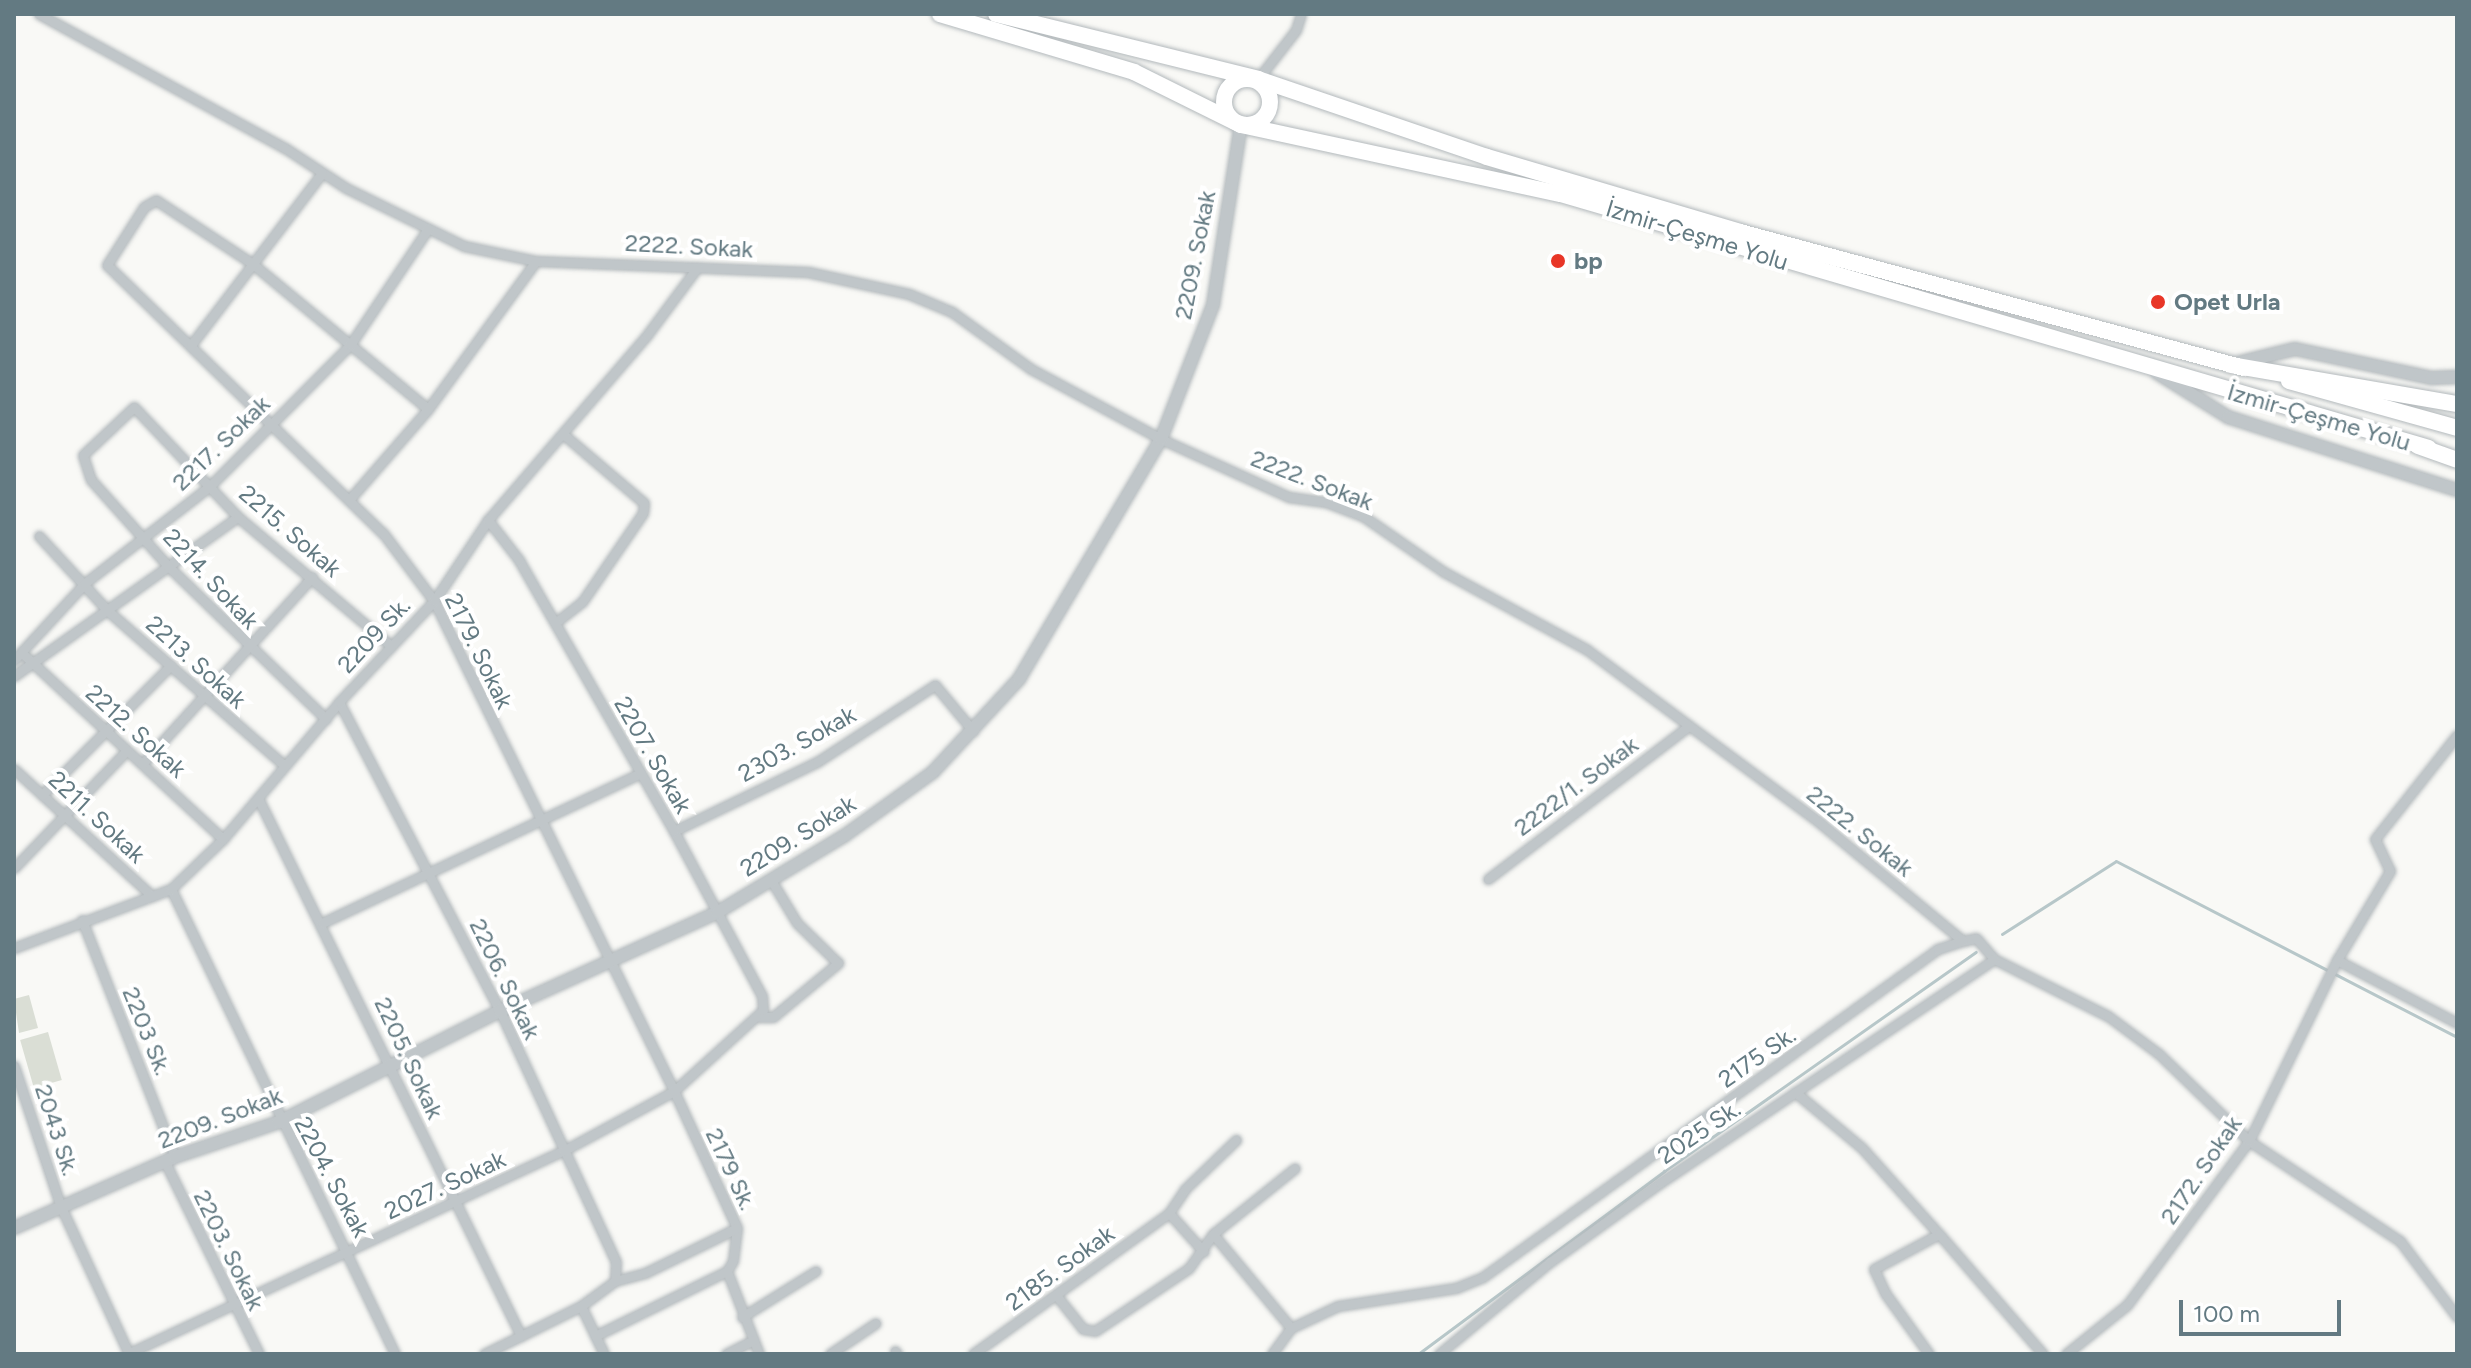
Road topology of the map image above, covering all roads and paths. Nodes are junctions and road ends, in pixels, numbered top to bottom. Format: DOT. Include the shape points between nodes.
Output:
graph roads {
  1 [pos="39,14"];
  2 [pos="940,14"];
  3 [pos="996,14"];
  4 [pos="1301,14"];
  5 [pos="1258,79"];
  6 [pos="1241,125"];
  7 [pos="322,173"];
  8 [pos="428,229"];
  9 [pos="536,261"];
  10 [pos="253,264"];
  11 [pos="697,268"];
  12 [pos="191,345"];
  13 [pos="350,345"];
  14 [pos="2231,365"];
  15 [pos="2153,371"];
  16 [pos="2457,377"];
  17 [pos="2457,404"];
  18 [pos="134,407"];
  19 [pos="428,409"];
  20 [pos="269,423"];
  21 [pos="2457,428"];
  22 [pos="564,435"];
  23 [pos="1161,439"];
  24 [pos="2457,458"];
  25 [pos="210,486"];
  26 [pos="2457,490"];
  27 [pos="349,500"];
  28 [pos="238,517"];
  29 [pos="488,520"];
  30 [pos="39,536"];
  31 [pos="145,538"];
  32 [pos="168,566"];
  33 [pos="312,577"];
  34 [pos="85,583"];
  35 [pos="434,601"];
  36 [pos="108,611"];
  37 [pos="555,623"];
  38 [pos="391,646"];
  39 [pos="250,651"];
  40 [pos="18,656"];
  41 [pos="32,663"];
  42 [pos="171,665"];
  43 [pos="14,676"];
  44 [pos="204,697"];
  45 [pos="339,702"];
  46 [pos="326,719"];
  47 [pos="1689,726"];
  48 [pos="105,730"];
  49 [pos="973,731"];
  50 [pos="2457,735"];
  51 [pos="127,750"];
  52 [pos="142,764"];
  53 [pos="285,766"];
  54 [pos="14,769"];
  55 [pos="639,774"];
  56 [pos="42,795"];
  57 [pos="258,798"];
  58 [pos="64,815"];
  59 [pos="539,819"];
  60 [pos="674,831"];
  61 [pos="223,839"];
  62 [pos="14,868"];
  63 [pos="427,871"];
  64 [pos="1488,879"];
  65 [pos="771,880"];
  66 [pos="171,889"];
  67 [pos="152,896"];
  68 [pos="718,912"];
  69 [pos="82,920"];
  70 [pos="322,923"];
  71 [pos="1963,941"];
  72 [pos="14,948"];
  73 [pos="1994,959"];
  74 [pos="2337,960"];
  75 [pos="613,962"];
  76 [pos="500,1011"];
  77 [pos="760,1017"];
  78 [pos="2457,1023"];
  79 [pos="14,1066"];
  80 [pos="391,1067"];
  81 [pos="674,1091"];
  82 [pos="1795,1092"];
  83 [pos="279,1122"];
  84 [pos="689,1126"];
  85 [pos="1236,1140"];
  86 [pos="2249,1141"];
  87 [pos="563,1151"];
  88 [pos="170,1160"];
  89 [pos="1295,1168"];
  90 [pos="455,1202"];
  91 [pos="61,1207"];
  92 [pos="1169,1213"];
  93 [pos="14,1228"];
  94 [pos="737,1228"];
  95 [pos="1213,1234"];
  96 [pos="1939,1234"];
  97 [pos="349,1252"];
  98 [pos="1204,1252"];
  99 [pos="727,1271"];
  100 [pos="816,1271"];
  101 [pos="615,1281"];
  102 [pos="1056,1295"];
  103 [pos="233,1305"];
  104 [pos="581,1306"];
  105 [pos="742,1317"];
  106 [pos="2457,1317"];
  107 [pos="876,1323"];
  108 [pos="1291,1328"];
  109 [pos="521,1336"];
  110 [pos="595,1336"];
  111 [pos="754,1340"];
  112 [pos="128,1354"];
  113 [pos="259,1354"];
  114 [pos="395,1354"];
  115 [pos="484,1354"];
  116 [pos="604,1354"];
  117 [pos="726,1354"];
  118 [pos="759,1354"];
  119 [pos="830,1354"];
  120 [pos="973,1354"];
  121 [pos="1272,1354"];
  122 [pos="1439,1354"];
  123 [pos="1929,1354"];
  124 [pos="2043,1354"];
  125 [pos="2066,1354"];
  1 -- 7 [label="street, 2222. Sokak"];
  2 -- 6 [label="highway, İzmir-Çeşme Yolu" via="1134,72"];
  3 -- 5 [label="highway, İzmir-Çeşme Yolu"];
  4 -- 5 [label="street" via="1296,30"];
  5 -- 6 [label="highway" via="1270,96 1269,111 1259,123"];
  5 -- 6 [label="highway" via="1238,82 1224,99 1226,113"];
  5 -- 14 [label="highway, İzmir-Çeşme Yolu" via="1487,157 1740,232"];
  6 -- 15 [label="highway, İzmir-Çeşme Yolu" via="1561,194"];
  6 -- 23 [label="street, 2209. Sokak" via="1213,305"];
  7 -- 8 [label="street, 2222. Sokak"];
  7 -- 10 [label="street"];
  8 -- 9 [label="street, 2222. Sokak" via="464,246"];
  8 -- 13 [label="street, 2217. Sokak"];
  9 -- 11 [label="street, 2222. Sokak"];
  9 -- 19 [label="street"];
  10 -- 12 [label="street"];
  10 -- 12 [label="street, 2179. Sokak" via="156,200 144,207 107,265"];
  10 -- 13 [label="street"];
  11 -- 22 [label="street, 2209 Sk."];
  11 -- 23 [label="street, 2222. Sokak" via="808,272 909,294 952,312 1031,369"];
  12 -- 20 [label="street, 2179. Sokak"];
  13 -- 19 [label="street"];
  13 -- 20 [label="street, 2217. Sokak"];
  14 -- 16 [label="street" via="2295,349 2431,378"];
  14 -- 17 [label="highway"];
  14 -- 21 [label="highway, İzmir-Çeşme Yolu"];
  15 -- 24 [label="highway, İzmir-Çeşme Yolu"];
  15 -- 26 [label="street" via="2228,417"];
  18 -- 25 [label="street, 2215. Sokak"];
  18 -- 31 [label="street, 2214. Sokak" via="83,455 91,480"];
  19 -- 27 [label="street"];
  20 -- 25 [label="street, 2217. Sokak"];
  20 -- 27 [label="street, 2179. Sokak"];
  22 -- 29 [label="street, 2209 Sk."];
  22 -- 37 [label="street" via="644,503 643,513 582,602"];
  23 -- 47 [label="street, 2222. Sokak" via="1289,497 1326,502 1363,516 1444,572 1586,649"];
  23 -- 49 [label="street, 2209. Sokak" via="1019,679"];
  25 -- 28 [label="street, 2215. Sokak"];
  25 -- 31 [label="street, 2217. Sokak"];
  27 -- 35 [label="street, 2179. Sokak" via="383,533"];
  28 -- 32 [label="street"];
  28 -- 33 [label="street, 2215. Sokak"];
  29 -- 35 [label="street, 2209 Sk."];
  29 -- 37 [label="street, 2207. Sokak"];
  30 -- 34 [label="street, 2213. Sokak"];
  31 -- 32 [label="street, 2214. Sokak"];
  31 -- 34 [label="street, 2217. Sokak"];
  32 -- 36 [label="street"];
  32 -- 39 [label="street, 2214. Sokak"];
  33 -- 38 [label="street, 2215. Sokak"];
  33 -- 39 [label="street"];
  34 -- 36 [label="street, 2213. Sokak"];
  34 -- 40 [label="street, 2217. Sokak"];
  35 -- 38 [label="street, 2209 Sk."];
  35 -- 59 [label="street, 2179. Sokak"];
  36 -- 41 [label="street"];
  36 -- 42 [label="street, 2213. Sokak"];
  37 -- 55 [label="street, 2207. Sokak"];
  38 -- 45 [label="street, 2209 Sk."];
  39 -- 44 [label="street"];
  39 -- 46 [label="street, 2214. Sokak"];
  40 -- 41 [label="street, 2212. Sokak"];
  41 -- 43 [label="street"];
  41 -- 48 [label="street, 2212. Sokak"];
  42 -- 44 [label="street, 2213. Sokak"];
  42 -- 48 [label="street"];
  44 -- 52 [label="street"];
  44 -- 53 [label="street, 2213. Sokak"];
  45 -- 46 [label="street, 2209 Sk."];
  45 -- 63 [label="street, 2206. Sokak"];
  46 -- 53 [label="street, 2209 Sk."];
  47 -- 64 [label="street, 2222/1. Sokak"];
  47 -- 71 [label="street, 2222. Sokak" via="1809,814"];
  48 -- 51 [label="street, 2212. Sokak"];
  48 -- 56 [label="street"];
  49 -- 60 [label="street, 2303. Sokak" via="935,685 817,762"];
  49 -- 65 [label="street, 2209. Sokak" via="910,790"];
  50 -- 74 [label="street, 2172. Sokak" via="2375,839 2390,871"];
  51 -- 52 [label="street, 2212. Sokak"];
  51 -- 58 [label="street"];
  52 -- 61 [label="street, 2212. Sokak"];
  53 -- 57 [label="street, 2209 Sk."];
  54 -- 56 [label="street, 2211. Sokak"];
  55 -- 59 [label="street"];
  55 -- 60 [label="street, 2207. Sokak"];
  56 -- 58 [label="street, 2211. Sokak"];
  57 -- 61 [label="street, 2209 Sk."];
  57 -- 70 [label="street, 2205. Sokak"];
  58 -- 62 [label="street"];
  58 -- 67 [label="street, 2211. Sokak"];
  59 -- 63 [label="street"];
  59 -- 75 [label="street, 2179. Sokak"];
  60 -- 68 [label="street, 2207. Sokak"];
  61 -- 66 [label="street, 2209 Sk."];
  63 -- 70 [label="street"];
  63 -- 76 [label="street, 2206. Sokak"];
  65 -- 68 [label="street, 2209. Sokak"];
  65 -- 77 [label="street, 2027. Sokak" via="797,923 838,963 773,1017"];
  66 -- 67 [label="street, 2209 Sk."];
  66 -- 83 [label="street, 2204. Sokak"];
  67 -- 69 [label="street, 2209 Sk."];
  68 -- 75 [label="street, 2209. Sokak"];
  68 -- 77 [label="street, 2207. Sokak" via="762,996"];
  69 -- 72 [label="street, 2209 Sk."];
  69 -- 88 [label="street, 2203 Sk."];
  70 -- 80 [label="street, 2205. Sokak"];
  71 -- 73 [label="street, 2222. Sokak" via="1976,938"];
  71 -- 108 [label="street, 2175 Sk." via="1938,949 1483,1277 1456,1288 1338,1306"];
  73 -- 82 [label="street, 2025 Sk."];
  73 -- 86 [label="street, 2222. Sokak" via="2108,1016 2159,1054"];
  74 -- 78 [label="street"];
  74 -- 86 [label="street, 2172. Sokak"];
  75 -- 76 [label="street, 2209. Sokak"];
  75 -- 81 [label="street, 2179. Sokak"];
  76 -- 80 [label="street, 2209. Sokak"];
  76 -- 87 [label="street, 2206. Sokak"];
  77 -- 81 [label="street, 2027. Sokak"];
  79 -- 91 [label="street, 2043 Sk."];
  80 -- 83 [label="street, 2209. Sokak"];
  80 -- 90 [label="street, 2205. Sokak"];
  81 -- 84 [label="street, 2179. Sokak"];
  81 -- 87 [label="street, 2027. Sokak"];
  82 -- 96 [label="street" via="1862,1148"];
  82 -- 122 [label="street, 2025 Sk." via="1550,1262"];
  83 -- 88 [label="street, 2209. Sokak"];
  83 -- 97 [label="street, 2204. Sokak"];
  84 -- 94 [label="street, 2179 Sk."];
  85 -- 92 [label="street, 2185. Sokak" via="1185,1189"];
  86 -- 106 [label="street, 2222. Sokak" via="2400,1241"];
  86 -- 125 [label="street, 2172. Sokak" via="2127,1305"];
  87 -- 90 [label="street, 2027. Sokak"];
  87 -- 101 [label="street, 2206. Sokak" via="616,1262"];
  88 -- 91 [label="street, 2209. Sokak"];
  88 -- 103 [label="street, 2203. Sokak"];
  89 -- 95 [label="street"];
  90 -- 97 [label="street, 2027. Sokak"];
  90 -- 109 [label="street, 2205. Sokak"];
  91 -- 93 [label="street, 2209. Sokak"];
  91 -- 112 [label="street, 2043 Sk."];
  92 -- 98 [label="street"];
  92 -- 102 [label="street, 2185. Sokak"];
  94 -- 99 [label="street" via="737,1249"];
  94 -- 101 [label="street" via="645,1273"];
  95 -- 98 [label="street"];
  95 -- 108 [label="street"];
  96 -- 123 [label="street" via="1874,1269"];
  96 -- 124 [label="street"];
  97 -- 103 [label="street, 2027. Sokak"];
  97 -- 114 [label="street, 2204. Sokak"];
  98 -- 102 [label="street" via="1189,1268 1095,1331 1083,1329"];
  99 -- 105 [label="street"];
  99 -- 110 [label="street"];
  100 -- 105 [label="street"];
  101 -- 104 [label="street"];
  102 -- 120 [label="street, 2185. Sokak"];
  103 -- 112 [label="street, 2027. Sokak"];
  103 -- 113 [label="street, 2203. Sokak"];
  104 -- 109 [label="street"];
  104 -- 110 [label="street"];
  105 -- 111 [label="street"];
  107 -- 119 [label="street"];
  108 -- 121 [label="street"];
  109 -- 115 [label="street"];
  110 -- 116 [label="street"];
  111 -- 117 [label="street"];
  111 -- 118 [label="street"];
}
